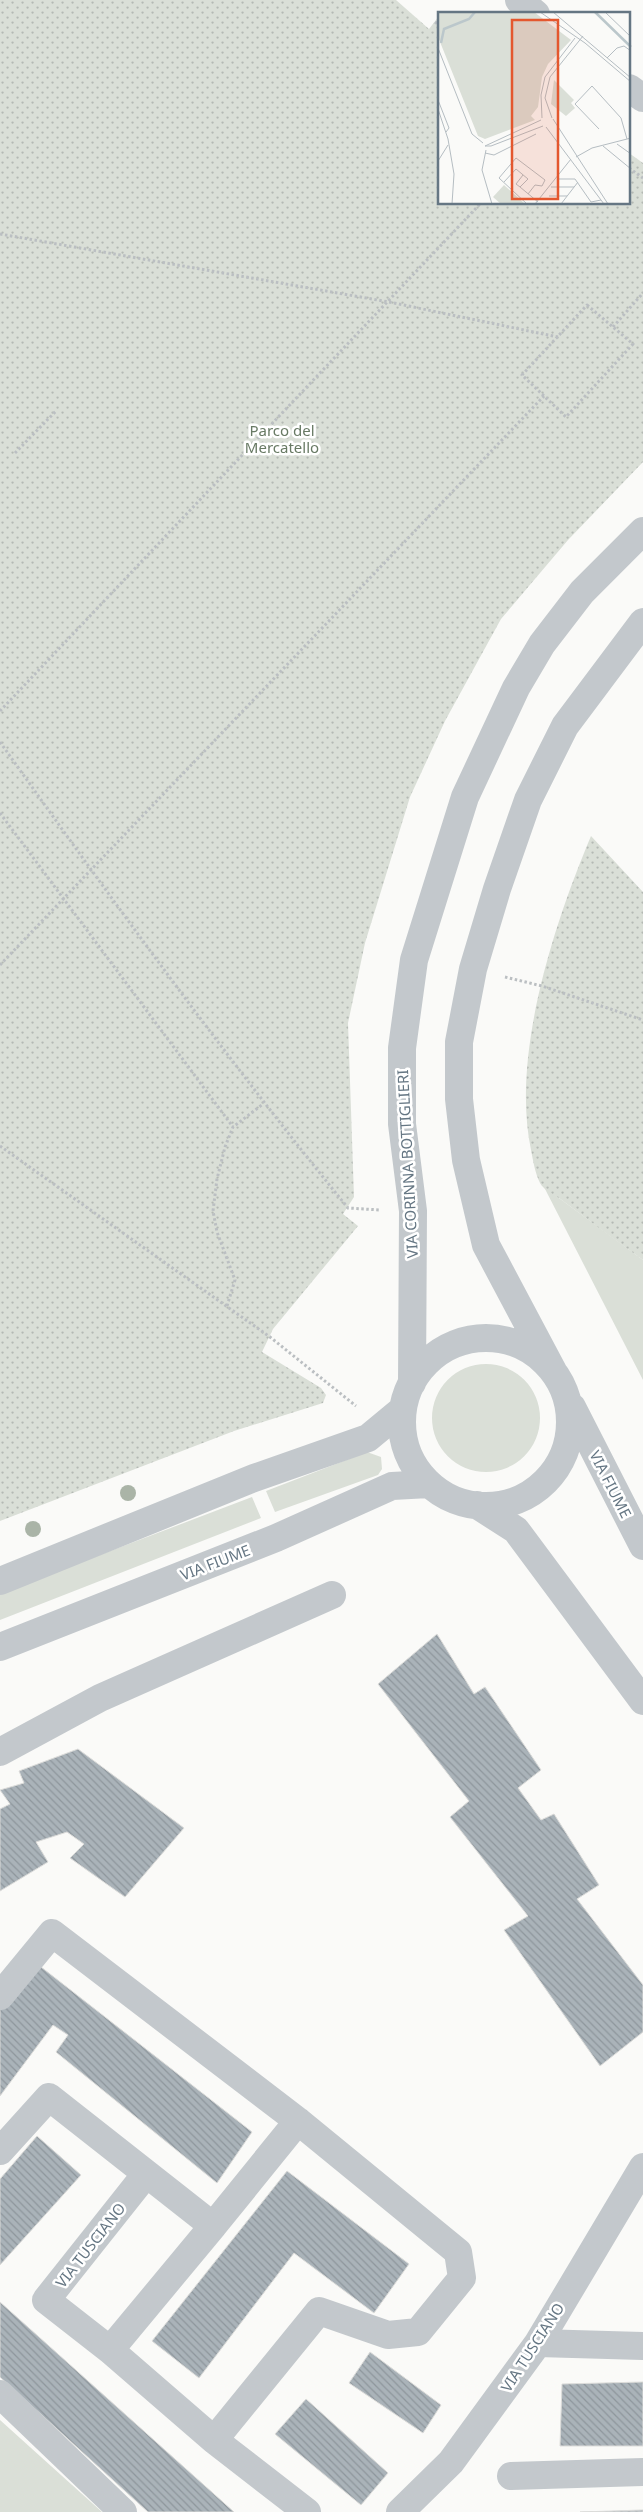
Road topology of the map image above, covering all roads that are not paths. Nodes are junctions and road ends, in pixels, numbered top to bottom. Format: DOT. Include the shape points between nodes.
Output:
graph roads {
  1 [pos="519,0"];
  2 [pos="534,12"];
  3 [pos="630,89"];
  4 [pos="643,98"];
  5 [pos="643,531"];
  6 [pos="643,622"];
  7 [pos="553,1370"];
  8 [pos="412,1383"];
  9 [pos="566,1394"];
  10 [pos="403,1409"];
  11 [pos="429,1484"];
  12 [pos="477,1505"];
  13 [pos="643,1546"];
  14 [pos="0,1581"];
  15 [pos="332,1595"];
  16 [pos="0,1647"];
  17 [pos="643,1701"];
  18 [pos="0,1752"];
  19 [pos="0,1996"];
  20 [pos="298,2121"];
  21 [pos="0,2151"];
  22 [pos="643,2167"];
  23 [pos="146,2174"];
  24 [pos="213,2226"];
  25 [pos="538,2343"];
  26 [pos="643,2346"];
  27 [pos="110,2350"];
  28 [pos="0,2394"];
  29 [pos="214,2440"];
  30 [pos="643,2472"];
  31 [pos="512,2476"];
  32 [pos="123,2512"];
  33 [pos="307,2512"];
  34 [pos="400,2512"];
  1 -- 2 [label="street"];
  3 -- 4 [label="street"];
  5 -- 8 [label="street, VIA CORINNA BOTTIGLIERI" via="582,592 542,644 516,688 465,796 414,960 402,1048 402,1124 413,1211"];
  6 -- 7 [label="street" via="565,726 528,800 473,969 459,1042 459,1099 466,1160 486,1245"];
  7 -- 8 [label="street" via="520,1345 500,1339 479,1338 440,1352"];
  7 -- 9 [label="street"];
  8 -- 10 [label="street"];
  9 -- 12 [label="street" via="570,1414 569,1436 563,1456 552,1474 537,1489 518,1499 498,1505"];
  9 -- 13 [label="street, VIA FIUME"];
  10 -- 11 [label="street" via="404,1442 418,1472"];
  10 -- 14 [label="street" via="368,1438 254,1478"];
  11 -- 12 [label="street" via="459,1502"];
  11 -- 16 [label="street, VIA FIUME" via="392,1486 276,1538"];
  12 -- 17 [label="street" via="516,1530"];
  15 -- 18 [label="street" via="100,1698"];
  19 -- 20 [label="street" via="52,1932"];
  20 -- 24 [label="street"];
  20 -- 29 [label="street" via="458,2252 462,2278 418,2332 388,2335 319,2311"];
  21 -- 23 [label="street" via="49,2097"];
  22 -- 25 [label="street, VIA TUSCIANO"];
  23 -- 24 [label="street"];
  23 -- 27 [label="street, VIA TUSCIANO" via="46,2300"];
  24 -- 27 [label="street"];
  25 -- 26 [label="street"];
  25 -- 34 [label="street, VIA TUSCIANO" via="451,2462"];
  27 -- 29 [label="street, VIA TUSCIANO"];
  28 -- 32 [label="street"];
  29 -- 33 [label="street, VIA TUSCIANO"];
  30 -- 31 [label="street"];
}
